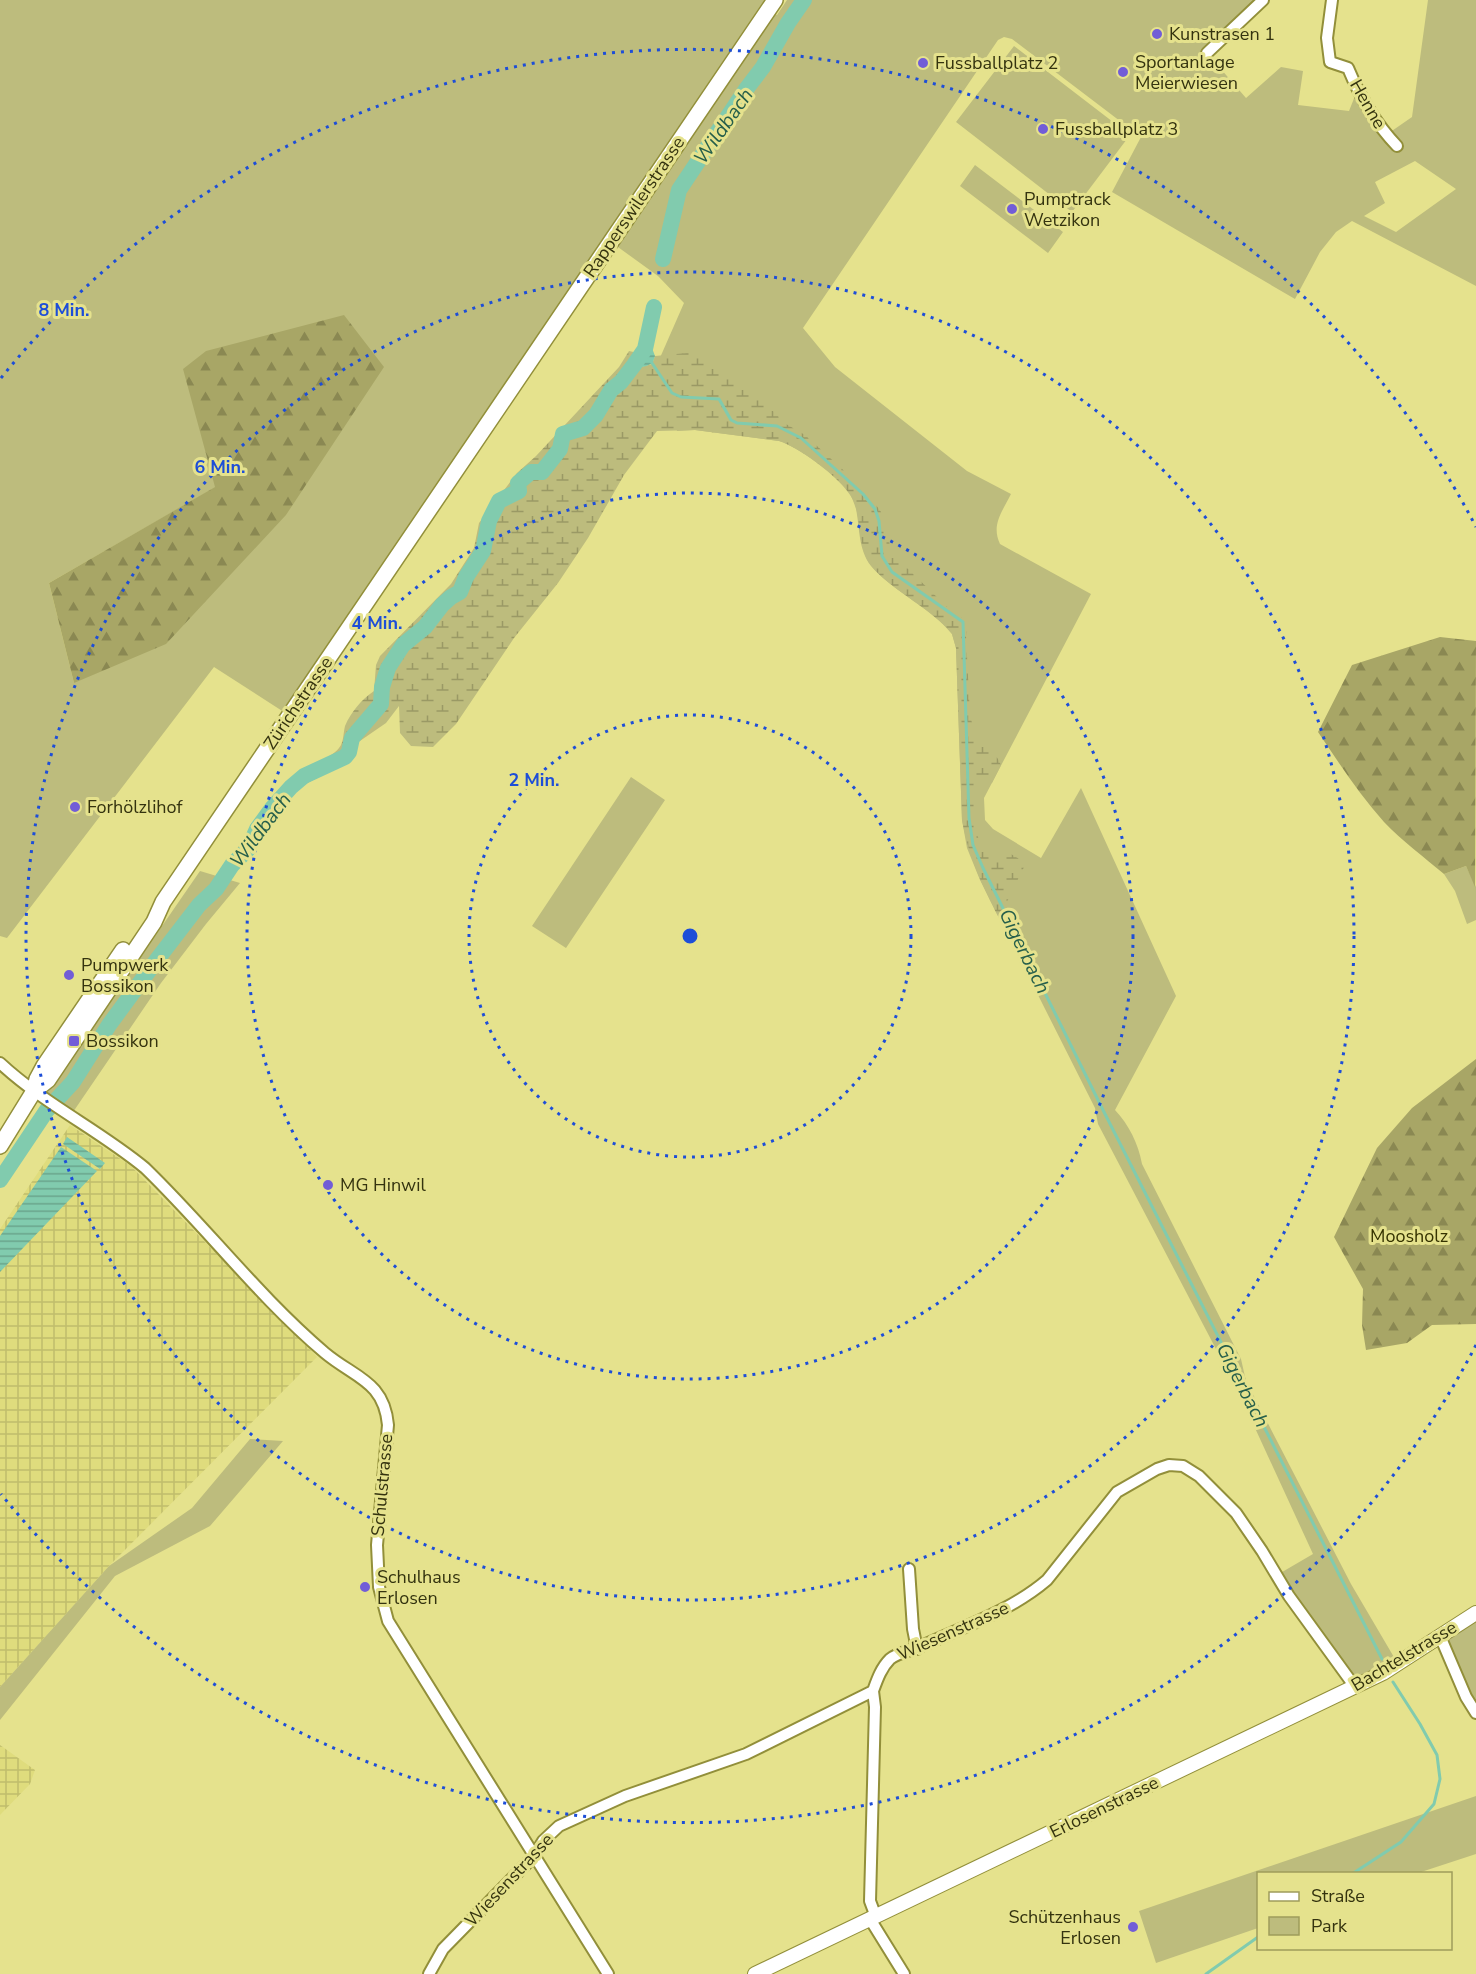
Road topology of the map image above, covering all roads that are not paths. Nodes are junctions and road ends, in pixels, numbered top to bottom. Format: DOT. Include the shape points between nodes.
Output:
graph roads {
  1 [pos="775,0"];
  2 [pos="1263,0"];
  3 [pos="1332,0"];
  4 [pos="1207,53"];
  5 [pos="1397,146"];
  6 [pos="494,415"];
  7 [pos="0,1063"];
  8 [pos="34,1091"];
  9 [pos="0,1146"];
  10 [pos="909,1569"];
  11 [pos="1476,1612"];
  12 [pos="1440,1636"];
  13 [pos="917,1649"];
  14 [pos="1355,1687"];
  15 [pos="873,1691"];
  16 [pos="1332,1698"];
  17 [pos="1476,1713"];
  18 [pos="534,1857"];
  19 [pos="873,1918"];
  20 [pos="429,1974"];
  21 [pos="608,1974"];
  22 [pos="755,1974"];
  23 [pos="904,1974"];
  1 -- 6 [label="main road, Rapperswilerstrasse"];
  2 -- 4 [label="street"];
  3 -- 5 [label="street, Henne" via="1327,38 1330,62 1348,68 1357,91"];
  6 -- 8 [label="main road, Zürichstrasse" via="163,902 146,917 89,999 42,1070"];
  7 -- 8 [label="street, Schulstrasse"];
  8 -- 9 [label="main road, Zürichstrasse"];
  8 -- 18 [label="street, Schulstrasse" via="145,1168 296,1328 381,1397 388,1425 376,1545 379,1587 388,1621"];
  10 -- 13 [label="street"];
  11 -- 12 [label="street, Bachtelstrasse"];
  12 -- 14 [label="street, Bachtelstrasse"];
  12 -- 17 [label="street"];
  13 -- 14 [label="street, Wiesenstrasse" via="1038,1589 1118,1492 1157,1469 1183,1466 1236,1513 1289,1596"];
  13 -- 15 [label="street, Wiesenstrasse" via="892,1658 879,1674"];
  14 -- 16 [label="street, Bachtelstrasse"];
  15 -- 18 [label="street, Wiesenstrasse" via="746,1754 625,1796 559,1826 543,1841"];
  15 -- 19 [label="street"];
  16 -- 19 [label="street, Erlosenstrasse"];
  18 -- 20 [label="street, Wiesenstrasse" via="443,1949"];
  18 -- 21 [label="street, Schulstrasse"];
  19 -- 22 [label="street, Erlosenstrasse"];
  19 -- 23 [label="street"];
}
